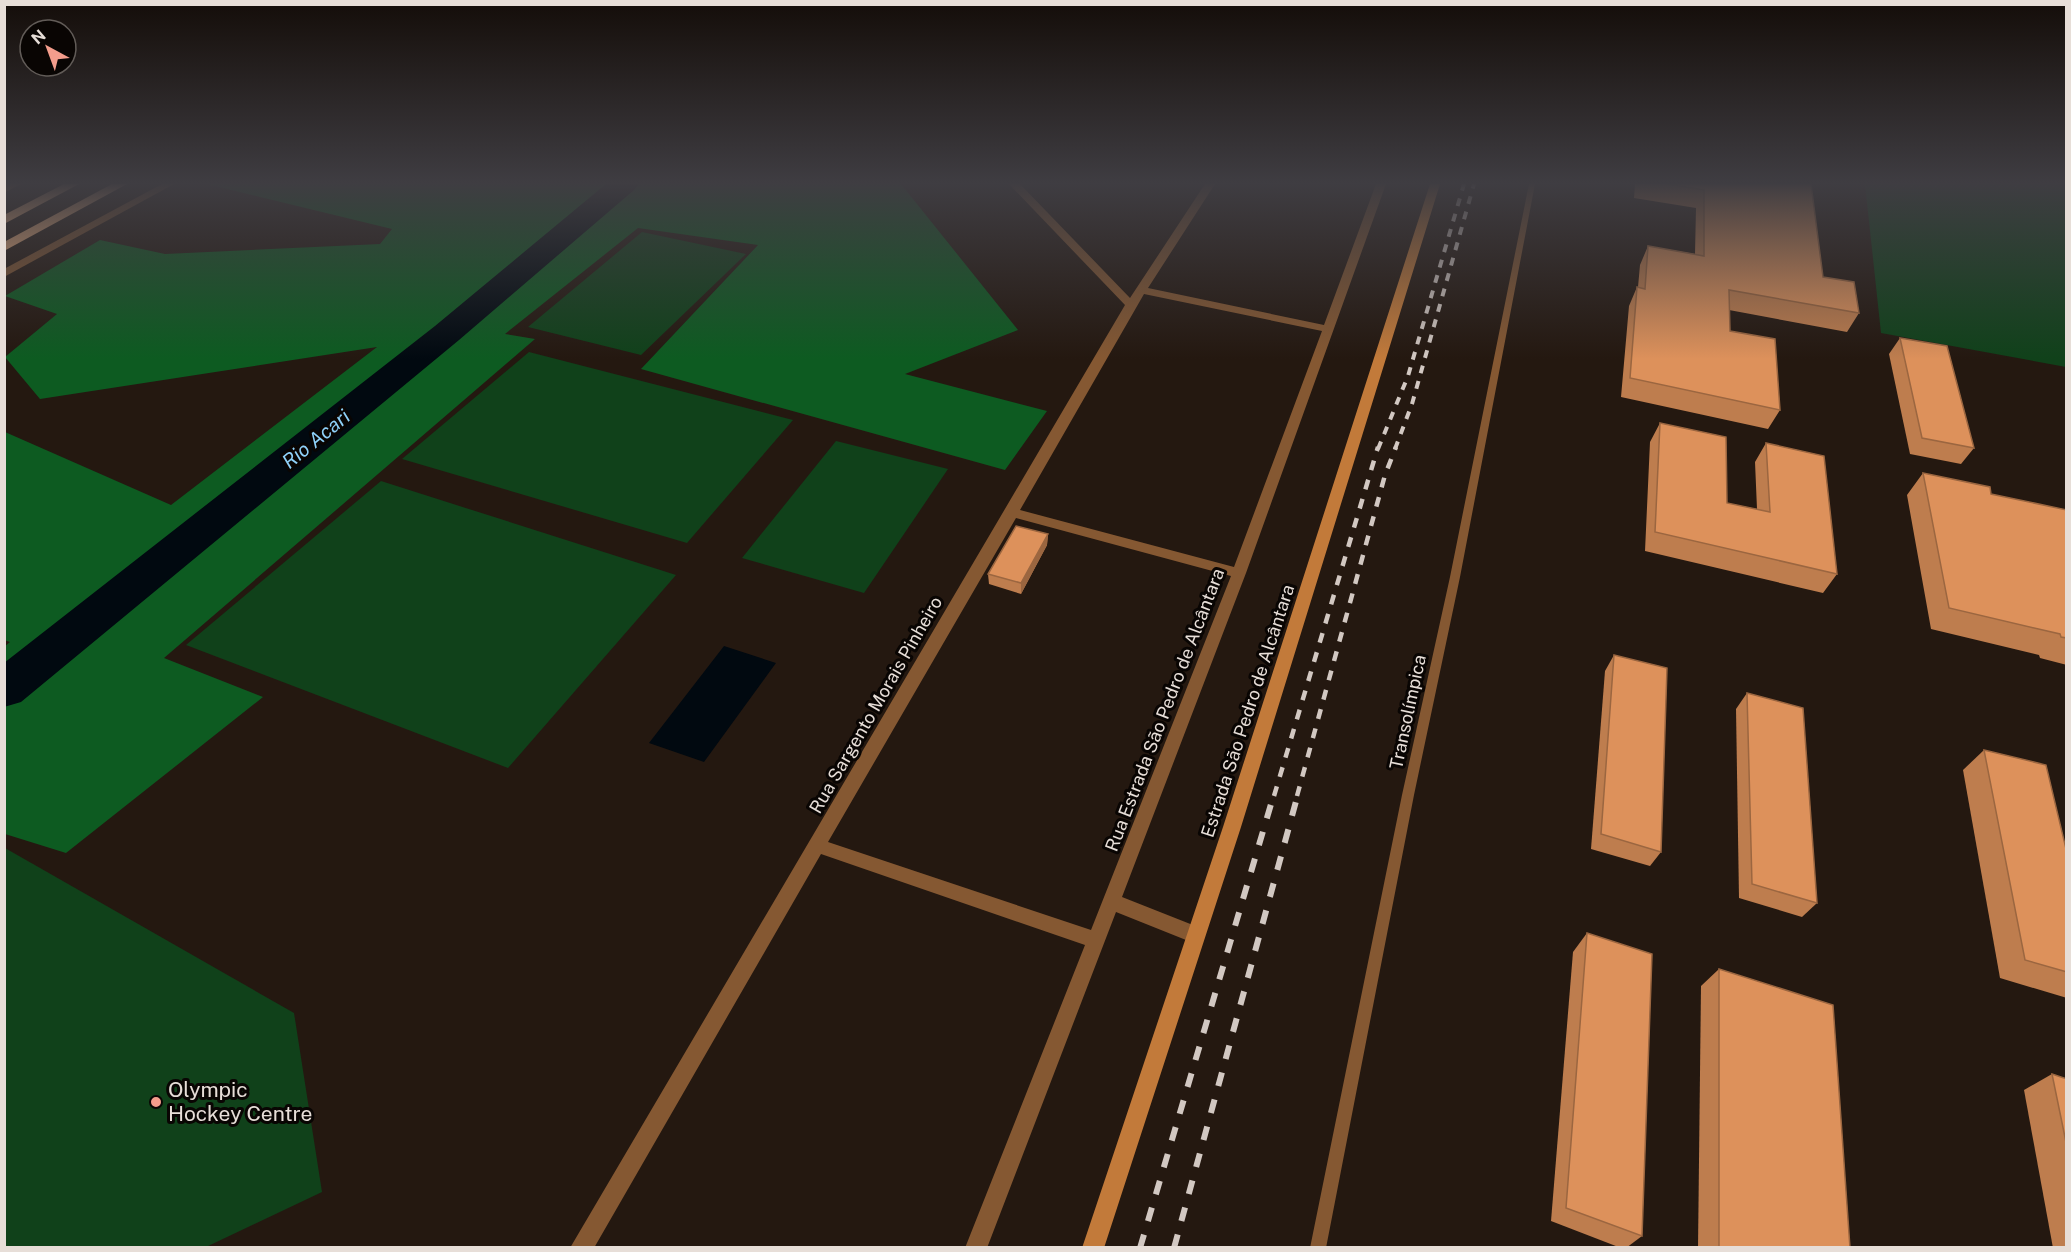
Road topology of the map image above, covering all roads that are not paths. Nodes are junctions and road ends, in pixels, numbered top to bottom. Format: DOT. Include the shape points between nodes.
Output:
graph roads {
  1 [pos="62,242"];
  2 [pos="1070,242"];
  3 [pos="1172,242"];
  4 [pos="1360,242"];
  5 [pos="1418,242"];
  6 [pos="1521,242"];
  7 [pos="4,274"];
  8 [pos="1141,290"];
  9 [pos="1131,305"];
  10 [pos="1328,329"];
  11 [pos="1012,512"];
  12 [pos="1239,573"];
  13 [pos="816,845"];
  14 [pos="1111,901"];
  15 [pos="1196,935"];
  16 [pos="1096,940"];
  17 [pos="580,1248"];
  18 [pos="976,1248"];
  19 [pos="1093,1248"];
  20 [pos="1317,1248"];
  1 -- 7 [label="street"];
  2 -- 9 [label="street"];
  3 -- 8 [label="street, Rua Sargento Morais Pinheiro"];
  4 -- 10 [label="street, Rua Estrada São Pedro de Alcântara"];
  5 -- 15 [label="street, Estrada São Pedro de Alcântara"];
  6 -- 20 [label="lane, Transolímpica"];
  8 -- 9 [label="street, Rua Sargento Morais Pinheiro"];
  8 -- 10 [label="street"];
  9 -- 11 [label="street, Rua Sargento Morais Pinheiro"];
  10 -- 12 [label="street, Rua Estrada São Pedro de Alcântara"];
  11 -- 12 [label="street"];
  11 -- 13 [label="street, Rua Sargento Morais Pinheiro"];
  12 -- 14 [label="street, Rua Estrada São Pedro de Alcântara"];
  13 -- 16 [label="street"];
  13 -- 17 [label="street, Rua Sargento Morais Pinheiro"];
  14 -- 15 [label="street"];
  14 -- 16 [label="street, Rua Estrada São Pedro de Alcântara"];
  15 -- 19 [label="street, Estrada São Pedro de Alcântara"];
  16 -- 18 [label="street, Rua Estrada São Pedro de Alcântara"];
}
